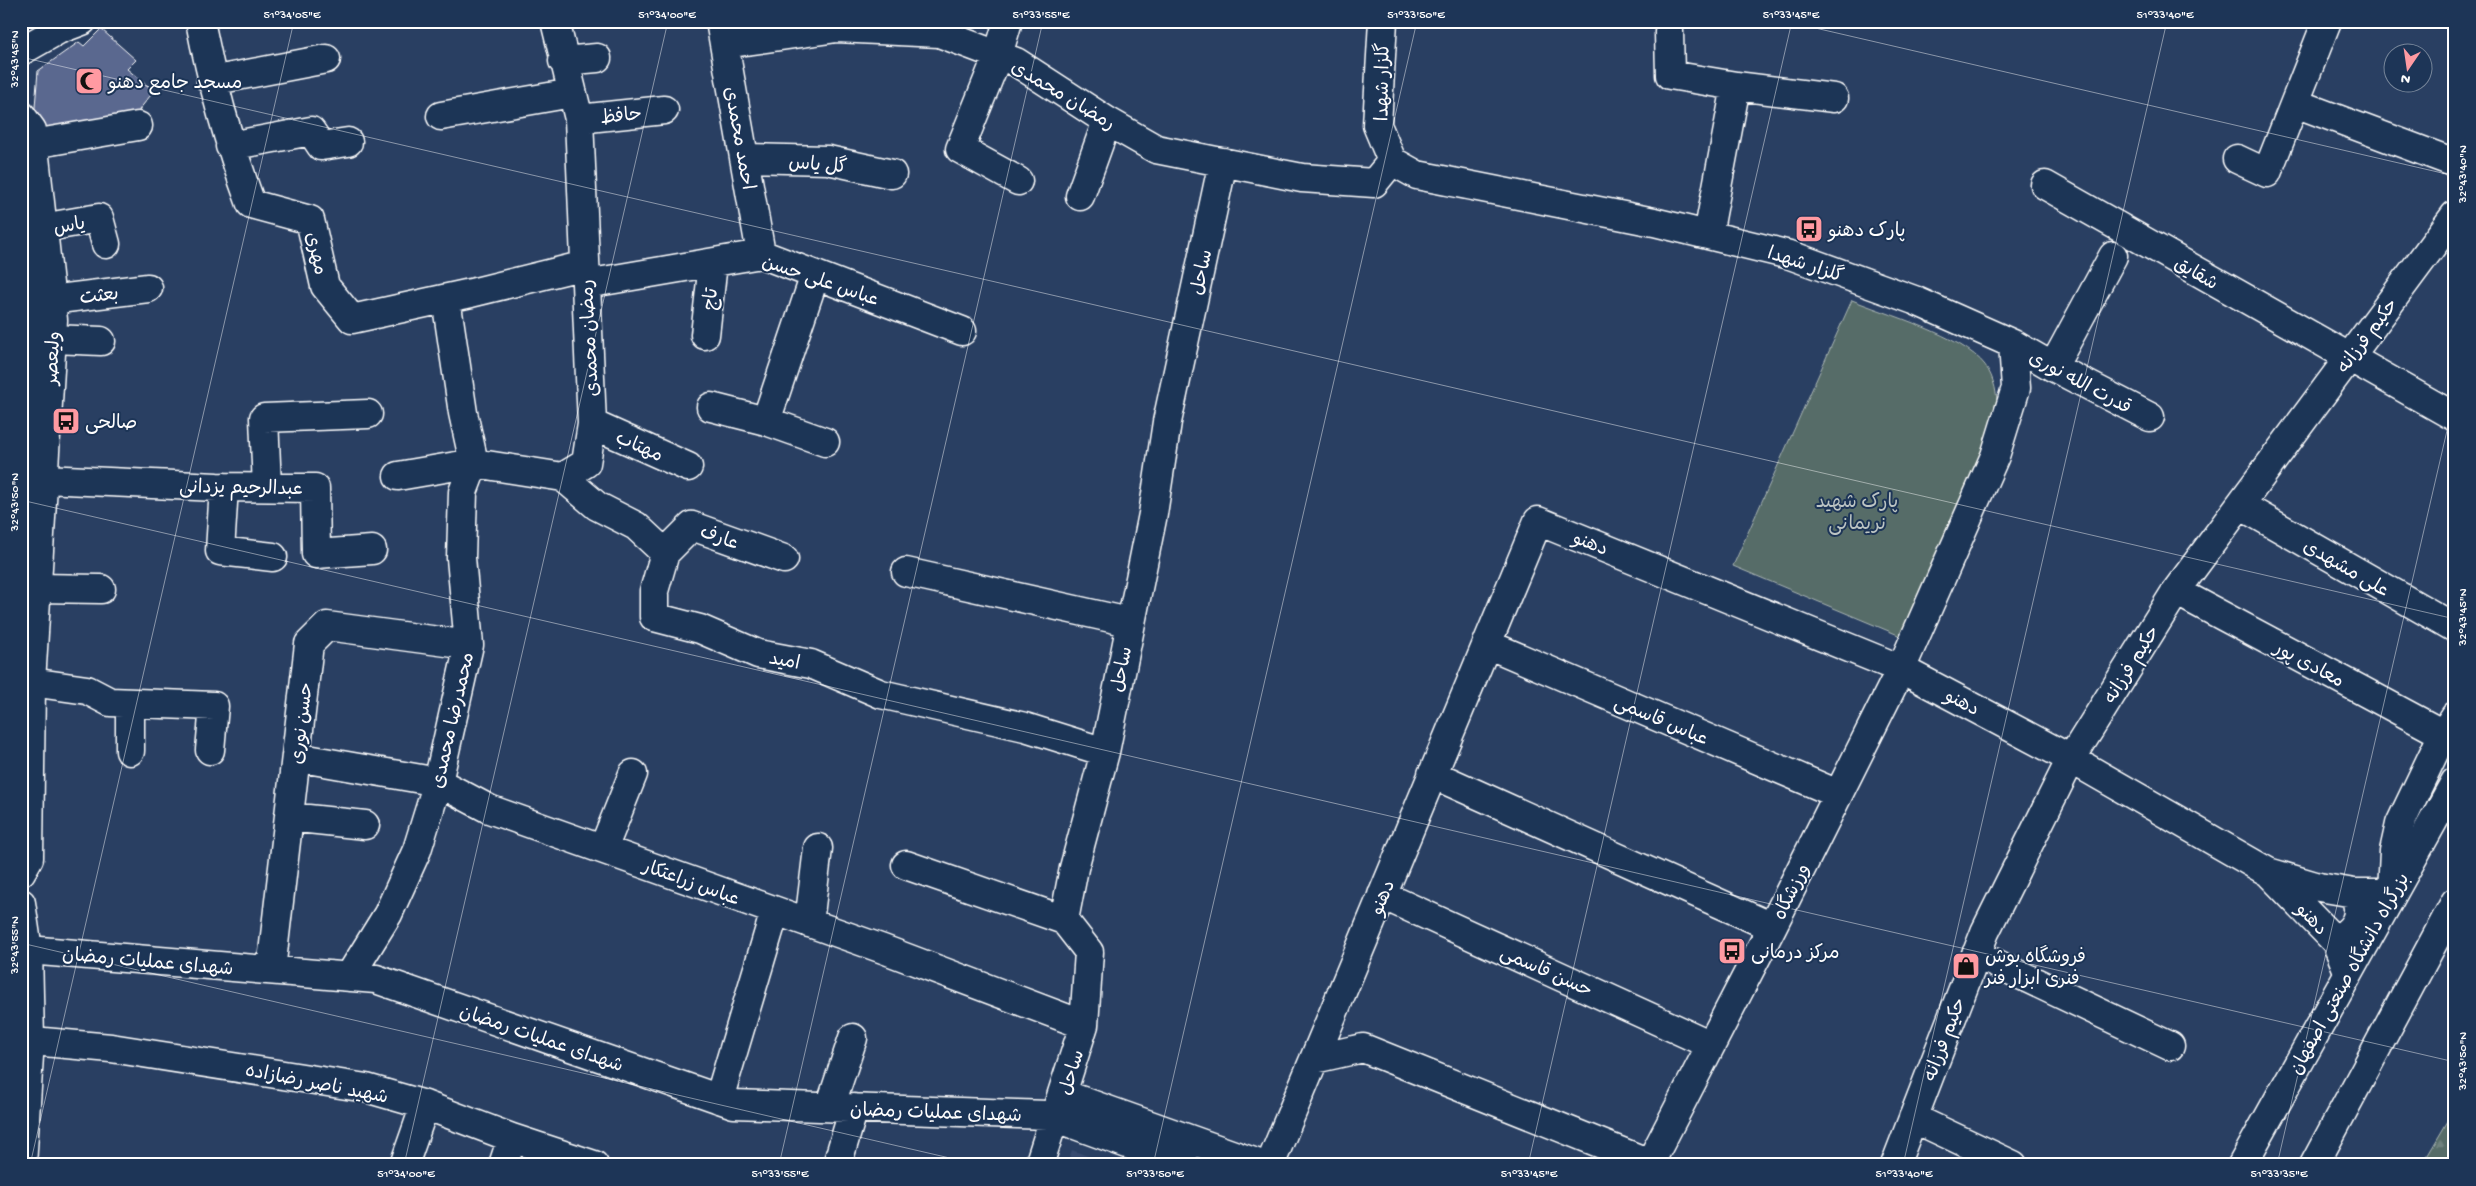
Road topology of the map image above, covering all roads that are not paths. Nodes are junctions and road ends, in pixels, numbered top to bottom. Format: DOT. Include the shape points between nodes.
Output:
graph roads {
  1 [pos="82,21"];
  2 [pos="200,21"];
  3 [pos="555,21"];
  4 [pos="1008,21"];
  5 [pos="1382,21"];
  6 [pos="2328,21"];
  7 [pos="921,27"];
  8 [pos="1670,32"];
  9 [pos="722,33"];
  10 [pos="21,51"];
  11 [pos="998,55"];
  12 [pos="597,58"];
  13 [pos="326,59"];
  14 [pos="563,61"];
  15 [pos="212,81"];
  16 [pos="1736,86"];
  17 [pos="572,93"];
  18 [pos="1834,98"];
  19 [pos="2295,103"];
  20 [pos="664,110"];
  21 [pos="21,115"];
  22 [pos="441,116"];
  23 [pos="579,119"];
  24 [pos="1107,120"];
  25 [pos="138,126"];
  26 [pos="348,142"];
  27 [pos="33,144"];
  28 [pos="230,146"];
  29 [pos="744,158"];
  30 [pos="2237,160"];
  31 [pos="1223,162"];
  32 [pos="1392,162"];
  33 [pos="2455,163"];
  34 [pos="892,174"];
  35 [pos="1018,182"];
  36 [pos="2045,185"];
  37 [pos="1080,196"];
  38 [pos="2455,215"];
  39 [pos="31,232"];
  40 [pos="1708,235"];
  41 [pos="106,244"];
  42 [pos="761,254"];
  43 [pos="2113,256"];
  44 [pos="713,263"];
  45 [pos="585,275"];
  46 [pos="815,275"];
  47 [pos="148,288"];
  48 [pos="446,299"];
  49 [pos="50,300"];
  50 [pos="962,331"];
  51 [pos="705,335"];
  52 [pos="53,339"];
  53 [pos="101,341"];
  54 [pos="2013,344"];
  55 [pos="2349,358"];
  56 [pos="2053,367"];
  57 [pos="711,407"];
  58 [pos="368,414"];
  59 [pos="2455,417"];
  60 [pos="2150,418"];
  61 [pos="766,422"];
  62 [pos="592,424"];
  63 [pos="824,442"];
  64 [pos="474,463"];
  65 [pos="688,467"];
  66 [pos="398,476"];
  67 [pos="562,477"];
  68 [pos="30,478"];
  69 [pos="224,487"];
  70 [pos="267,487"];
  71 [pos="2240,505"];
  72 [pos="21,535"];
  73 [pos="372,550"];
  74 [pos="665,553"];
  75 [pos="273,557"];
  76 [pos="784,559"];
  77 [pos="906,572"];
  78 [pos="36,588"];
  79 [pos="101,589"];
  80 [pos="2176,591"];
  81 [pos="1129,622"];
  82 [pos="2455,628"];
  83 [pos="1487,644"];
  84 [pos="469,645"];
  85 [pos="1901,669"];
  86 [pos="31,682"];
  87 [pos="130,703"];
  88 [pos="2449,725"];
  89 [pos="210,750"];
  90 [pos="130,751"];
  91 [pos="1105,752"];
  92 [pos="296,758"];
  93 [pos="2071,758"];
  94 [pos="633,774"];
  95 [pos="1432,774"];
  96 [pos="438,782"];
  97 [pos="2455,782"];
  98 [pos="1838,794"];
  99 [pos="289,818"];
  100 [pos="365,825"];
  101 [pos="818,848"];
  102 [pos="603,850"];
  103 [pos="906,865"];
  104 [pos="21,872"];
  105 [pos="2268,872"];
  106 [pos="2354,893"];
  107 [pos="2392,893"];
  108 [pos="1382,895"];
  109 [pos="2455,902"];
  110 [pos="21,903"];
  111 [pos="775,911"];
  112 [pos="1064,920"];
  113 [pos="809,922"];
  114 [pos="1772,927"];
  115 [pos="2334,940"];
  116 [pos="28,950"];
  117 [pos="1976,954"];
  118 [pos="271,970"];
  119 [pos="2348,971"];
  120 [pos="349,976"];
  121 [pos="1084,1025"];
  122 [pos="852,1038"];
  123 [pos="26,1040"];
  124 [pos="1711,1045"];
  125 [pos="2170,1046"];
  126 [pos="1314,1059"];
  127 [pos="719,1099"];
  128 [pos="425,1105"];
  129 [pos="1059,1106"];
  130 [pos="842,1108"];
  131 [pos="1913,1118"];
  132 [pos="512,1138"];
  133 [pos="22,1150"];
  134 [pos="1649,1164"];
  135 [pos="404,1165"];
  136 [pos="503,1165"];
  137 [pos="594,1165"];
  138 [pos="837,1165"];
  139 [pos="1039,1165"];
  140 [pos="1185,1165"];
  141 [pos="1262,1165"];
  142 [pos="1270,1165"];
  143 [pos="1895,1165"];
  144 [pos="2013,1165"];
  145 [pos="2242,1165"];
  146 [pos="2314,1165"];
  1 -- 10 [label="main road" via="58,30"];
  2 -- 15 [label="main road, مهری"];
  3 -- 14 [label="main road, رمضان محمدی"];
  4 -- 11 [label="main road"];
  5 -- 32 [label="main road, گلزار شهدا" via="1377,125"];
  6 -- 19 [label="main road"];
  7 -- 9 [label="main road, رمضان محمدی"];
  7 -- 11 [label="main road, رمضان محمدی"];
  8 -- 16 [label="main road" via="1670,75"];
  9 -- 29 [label="main road, احمد محمدی"];
  11 -- 24 [label="main road, رمضان محمدی" via="1016,62"];
  11 -- 35 [label="main road" via="960,149"];
  12 -- 14 [label="main road"];
  13 -- 15 [label="main road"];
  14 -- 17 [label="main road, رمضان محمدی"];
  15 -- 28 [label="main road, مهری"];
  16 -- 18 [label="main road"];
  16 -- 40 [label="main road"];
  17 -- 22 [label="main road"];
  17 -- 23 [label="main road, رمضان محمدی"];
  19 -- 30 [label="main road" via="2267,173"];
  19 -- 33 [label="main road"];
  20 -- 23 [label="main road, حافظ"];
  21 -- 27 [label="main road, ولیعصر" via="32,130"];
  23 -- 45 [label="main road, رمضان محمدی"];
  24 -- 31 [label="main road, رمضان محمدی" via="1156,149"];
  24 -- 37 [label="main road"];
  25 -- 27 [label="main road"];
  26 -- 28 [label="main road" via="321,146 311,131"];
  27 -- 39 [label="main road, ولیعصر"];
  28 -- 48 [label="main road, مهری" via="251,204 310,220 325,286 352,319"];
  29 -- 34 [label="main road, گل یاس" via="828,160"];
  29 -- 42 [label="main road, احمد محمدی"];
  31 -- 32 [label="main road, رمضان محمدی" via="1302,178 1374,183"];
  31 -- 81 [label="main road, ساحل" via="1167,422 1153,514"];
  32 -- 40 [label="main road, گلزار شهدا" via="1417,176"];
  36 -- 55 [label="main road, شقایق"];
  38 -- 55 [label="main road, حکیم فرزانه"];
  39 -- 41 [label="main road, یاس" via="99,218"];
  39 -- 49 [label="main road, ولیعصر"];
  39 -- 68 [label="main road, ولیعصر"];
  40 -- 54 [label="main road, گلزار شهدا" via="1790,255 1914,300"];
  42 -- 44 [label="main road, عباس علی حسن"];
  42 -- 46 [label="main road, عباس علی حسن"];
  43 -- 56 [label="main road"];
  44 -- 45 [label="main road, عباس علی حسن"];
  44 -- 51 [label="main road, تاج"];
  45 -- 48 [label="main road, مهری"];
  45 -- 62 [label="main road, رمضان محمدی"];
  46 -- 50 [label="main road, عباس علی حسن"];
  46 -- 61 [label="main road"];
  47 -- 49 [label="main road, بعثت"];
  48 -- 64 [label="main road"];
  49 -- 52 [label="main road, ولیعصر"];
  52 -- 53 [label="main road"];
  52 -- 68 [label="main road, ولیعصر"];
  54 -- 56 [label="main road, قدرت الله نوری"];
  54 -- 85 [label="main road" via="2016,388 1995,456"];
  55 -- 59 [label="main road, شقایق"];
  55 -- 71 [label="main road, حکیم فرزانه"];
  56 -- 60 [label="main road, قدرت الله نوری"];
  57 -- 61 [label="main road"];
  58 -- 70 [label="main road" via="264,418"];
  61 -- 63 [label="main road"];
  62 -- 65 [label="main road, مهتاب"];
  62 -- 67 [label="main road, رمضان محمدی" via="586,463"];
  64 -- 66 [label="main road"];
  64 -- 67 [label="main road"];
  64 -- 84 [label="main road, محمدرضا محمدی" via="464,492 461,558"];
  67 -- 74 [label="main road" via="597,506 636,526"];
  68 -- 69 [label="main road, عبدالرحیم یزدانی"];
  68 -- 72 [label="main road, ولیعصر"];
  68 -- 78 [label="main road, ولیعصر"];
  69 -- 70 [label="main road, عبدالرحیم یزدانی"];
  69 -- 75 [label="main road" via="220,551"];
  70 -- 73 [label="main road, عبدالرحیم یزدانی" via="315,488 316,554"];
  71 -- 80 [label="main road, حکیم فرزانه"];
  71 -- 82 [label="main road, علی مشهدی"];
  74 -- 76 [label="main road, عارف" via="692,526"];
  74 -- 91 [label="main road, امید" via="654,591 654,617 700,629 758,654 811,664 881,694 1025,727"];
  77 -- 81 [label="main road"];
  78 -- 79 [label="main road"];
  78 -- 86 [label="main road, ولیعصر"];
  80 -- 88 [label="main road, معادی پور"];
  80 -- 93 [label="main road, حکیم فرزانه"];
  81 -- 91 [label="main road, ساحل"];
  83 -- 85 [label="main road, دهنو" via="1538,521"];
  83 -- 95 [label="main road, دهنو"];
  83 -- 98 [label="main road, عباس قاسمی"];
  84 -- 92 [label="main road, حسن نوری" via="327,626 309,644"];
  84 -- 96 [label="main road, محمدرضا محمدی"];
  85 -- 93 [label="main road, دهنو"];
  85 -- 98 [label="main road, ورزشگاه"];
  86 -- 87 [label="main road" via="87,690 110,702"];
  86 -- 104 [label="main road, ولیعصر" via="29,858"];
  87 -- 89 [label="main road" via="214,706"];
  87 -- 90 [label="main road"];
  88 -- 107 [label="main road" via="2400,824 2394,851"];
  91 -- 112 [label="main road, ساحل" via="1074,868"];
  92 -- 96 [label="main road, عباس زراعتکار"];
  92 -- 99 [label="main road, حسن نوری"];
  93 -- 105 [label="main road, دهنو"];
  93 -- 117 [label="main road, حکیم فرزانه"];
  94 -- 102 [label="main road"];
  95 -- 108 [label="main road, دهنو"];
  95 -- 114 [label="main road"];
  96 -- 102 [label="main road, عباس زراعتکار" via="489,809"];
  96 -- 120 [label="main road, محمدرضا محمدی" via="418,850 388,914"];
  97 -- 107 [label="main road, بزرگراه دانشگاه صنعتی اصفهان"];
  98 -- 114 [label="main road, ورزشگاه"];
  99 -- 100 [label="main road"];
  99 -- 118 [label="main road, حسن نوری"];
  101 -- 113 [label="main road"];
  102 -- 111 [label="main road, عباس زراعتکار"];
  103 -- 112 [label="main road"];
  105 -- 106 [label="main road, دهنو"];
  105 -- 115 [label="main road, دهنو"];
  106 -- 107 [label="main road, دهنو"];
  106 -- 115 [label="main road" via="2359,915 2354,926"];
  107 -- 119 [label="main road, بزرگراه دانشگاه صنعتی اصفهان"];
  108 -- 124 [label="main road, حسن قاسمی"];
  108 -- 126 [label="main road, دهنو"];
  109 -- 146 [label="main road"];
  110 -- 116 [label="main road"];
  111 -- 113 [label="main road, عباس زراعتکار"];
  111 -- 127 [label="main road"];
  112 -- 121 [label="main road, ساحل" via="1088,952"];
  113 -- 121 [label="main road, عباس زراعتکار"];
  114 -- 124 [label="main road, ورزشگاه"];
  115 -- 119 [label="main road, دهنو"];
  116 -- 118 [label="main road, شهدای عملیات رمضان"];
  116 -- 123 [label="main road"];
  117 -- 125 [label="main road"];
  117 -- 131 [label="main road, حکیم فرزانه"];
  118 -- 120 [label="main road, شهدای عملیات رمضان"];
  119 -- 145 [label="main road, بزرگراه دانشگاه صنعتی اصفهان"];
  120 -- 127 [label="main road, شهدای عملیات رمضان" via="376,979"];
  121 -- 129 [label="main road, ساحل"];
  122 -- 130 [label="main road"];
  123 -- 128 [label="main road, شهید ناصر رضازاده" via="111,1048 366,1088"];
  123 -- 133 [label="main road"];
  124 -- 134 [label="main road, ورزشگاه"];
  126 -- 134 [label="main road" via="1363,1048"];
  126 -- 142 [label="main road, دهنو"];
  127 -- 130 [label="main road, شهدای عملیات رمضان" via="734,1104"];
  128 -- 132 [label="main road, شهید ناصر رضازاده"];
  128 -- 135 [label="main road"];
  129 -- 130 [label="main road, شهدای عملیات رمضان" via="1048,1115"];
  129 -- 139 [label="main road, ساحل"];
  129 -- 140 [label="main road"];
  129 -- 141 [label="main road"];
  130 -- 138 [label="main road"];
  131 -- 143 [label="main road, حکیم فرزانه"];
  131 -- 144 [label="main road"];
  132 -- 136 [label="main road"];
  132 -- 137 [label="main road, شهید ناصر رضازاده"];
}
